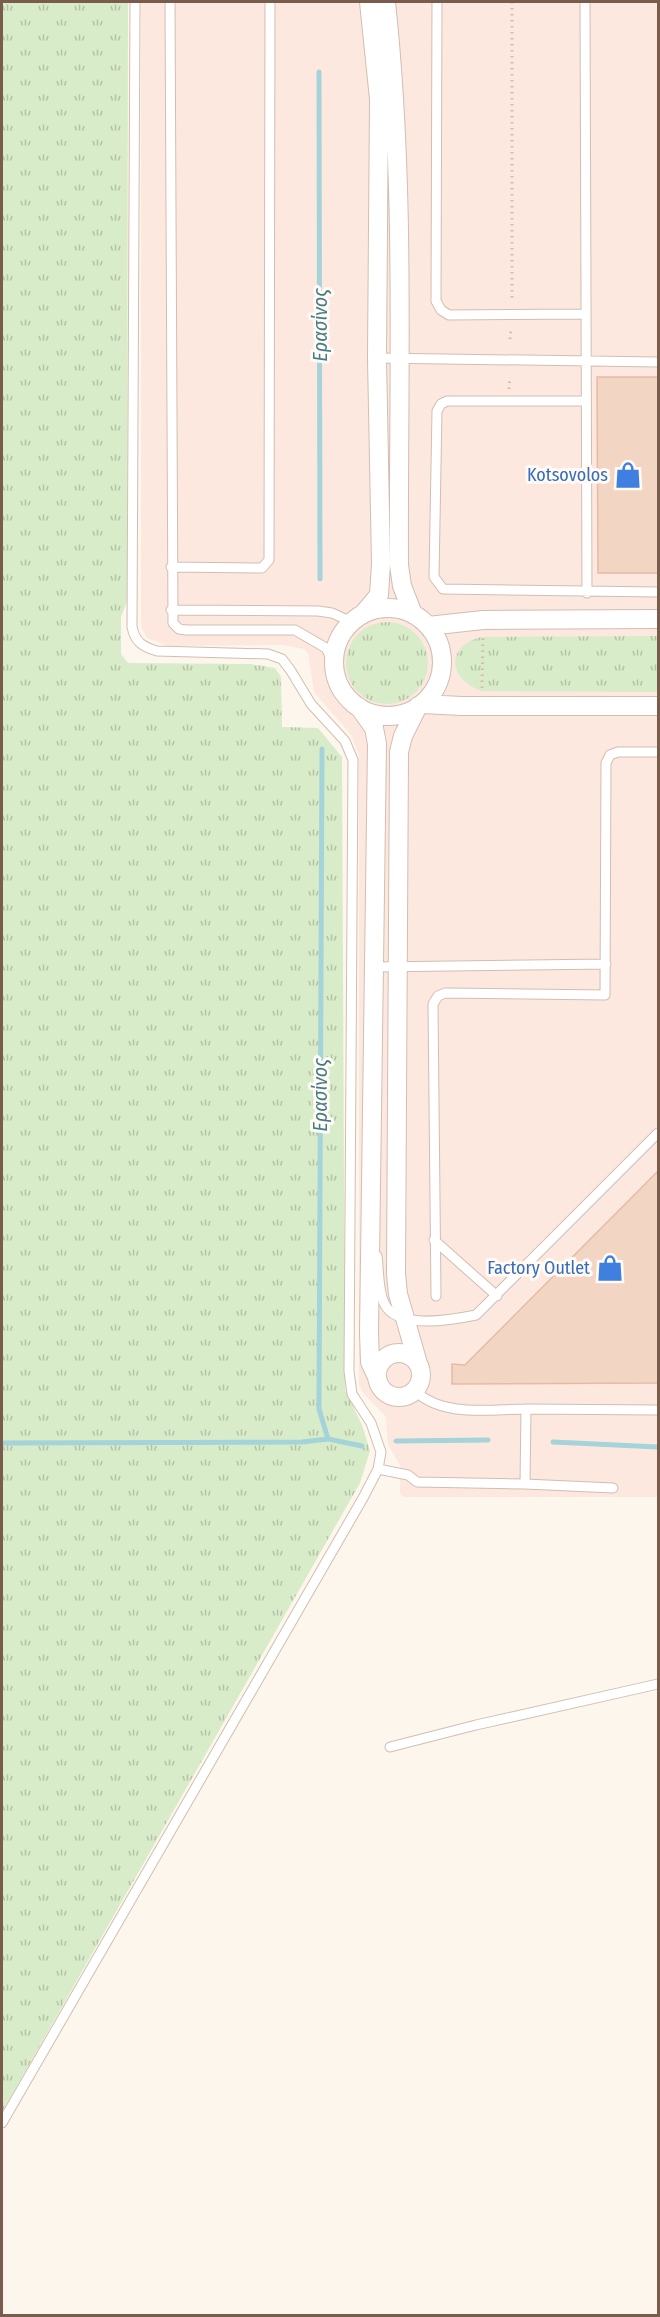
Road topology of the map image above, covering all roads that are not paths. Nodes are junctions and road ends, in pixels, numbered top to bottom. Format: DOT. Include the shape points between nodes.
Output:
graph roads {
  1 [pos="135,2"];
  2 [pos="170,2"];
  3 [pos="270,2"];
  4 [pos="369,2"];
  5 [pos="386,2"];
  6 [pos="437,2"];
  7 [pos="585,2"];
  8 [pos="585,314"];
  9 [pos="398,357"];
  10 [pos="377,358"];
  11 [pos="585,361"];
  12 [pos="658,362"];
  13 [pos="585,401"];
  14 [pos="171,567"];
  15 [pos="658,592"];
  16 [pos="587,593"];
  17 [pos="171,610"];
  18 [pos="413,614"];
  19 [pos="357,618"];
  20 [pos="658,619"];
  21 [pos="428,626"];
  22 [pos="333,664"];
  23 [pos="420,705"];
  24 [pos="658,706"];
  25 [pos="359,708"];
  26 [pos="658,752"];
  27 [pos="606,964"];
  28 [pos="397,965"];
  29 [pos="374,966"];
  30 [pos="658,1133"];
  31 [pos="434,1240"];
  32 [pos="371,1247"];
  33 [pos="436,1296"];
  34 [pos="497,1296"];
  35 [pos="404,1320"];
  36 [pos="417,1360"];
  37 [pos="377,1377"];
  38 [pos="415,1391"];
  39 [pos="526,1409"];
  40 [pos="658,1410"];
  41 [pos="378,1469"];
  42 [pos="525,1484"];
  43 [pos="613,1488"];
  44 [pos="658,1684"];
  45 [pos="390,1748"];
  46 [pos="2,2123"];
  1 -- 41 [label="lane" via="132,627 144,648 157,651 268,654 282,659 311,704 345,741 353,760 349,1371 352,1394 371,1423 381,1452"];
  2 -- 14 [label="lane"];
  3 -- 14 [label="lane" via="269,560 262,568"];
  4 -- 10 [label="street" via="379,99"];
  5 -- 9 [label="street" via="396,94"];
  6 -- 8 [label="lane" via="436,302 449,315"];
  7 -- 8 [label="lane"];
  8 -- 11 [label="lane"];
  9 -- 10 [label="lane"];
  9 -- 11 [label="lane"];
  9 -- 18 [label="street" via="399,565"];
  10 -- 19 [label="street" via="381,582 379,595"];
  11 -- 12 [label="lane"];
  11 -- 13 [label="lane"];
  13 -- 16 [label="lane"];
  13 -- 16 [label="lane" via="441,404 437,411 433,545 434,577 443,589"];
  14 -- 17 [label="lane"];
  15 -- 16 [label="lane"];
  17 -- 19 [label="lane" via="318,611"];
  17 -- 22 [label="lane" via="172,624 179,629 295,630 326,648"];
  18 -- 19 [label="street" via="383,608"];
  18 -- 21 [label="street"];
  19 -- 22 [label="street" via="340,637"];
  20 -- 21 [label="street" via="483,620"];
  21 -- 23 [label="street" via="437,640 442,666 438,683"];
  22 -- 25 [label="street" via="343,693"];
  23 -- 24 [label="street"];
  23 -- 25 [label="street" via="389,716"];
  23 -- 28 [label="street" via="402,736 399,752"];
  25 -- 29 [label="street" via="374,728 377,744"];
  26 -- 27 [label="lane" via="618,752 610,755 606,763"];
  27 -- 28 [label="lane"];
  27 -- 31 [label="lane" via="605,995 446,993 433,1004"];
  28 -- 29 [label="lane"];
  28 -- 35 [label="street" via="396,1274"];
  29 -- 32 [label="street"];
  30 -- 34 [label="lane"];
  31 -- 33 [label="lane"];
  31 -- 34 [label="lane"];
  32 -- 35 [label="lane" via="377,1256 384,1303"];
  32 -- 37 [label="street" via="369,1347"];
  34 -- 35 [label="lane" via="476,1315"];
  35 -- 36 [label="street"];
  36 -- 37 [label="street" via="405,1353 391,1354 380,1363"];
  36 -- 38 [label="street" via="422,1373"];
  37 -- 38 [label="street" via="382,1389 394,1397"];
  38 -- 39 [label="lane" via="429,1402 450,1409"];
  39 -- 40 [label="lane"];
  39 -- 42 [label="lane"];
  41 -- 42 [label="lane" via="408,1475 417,1482"];
  41 -- 46 [label="lane"];
  42 -- 43 [label="lane"];
  44 -- 45 [label="lane"];
}
